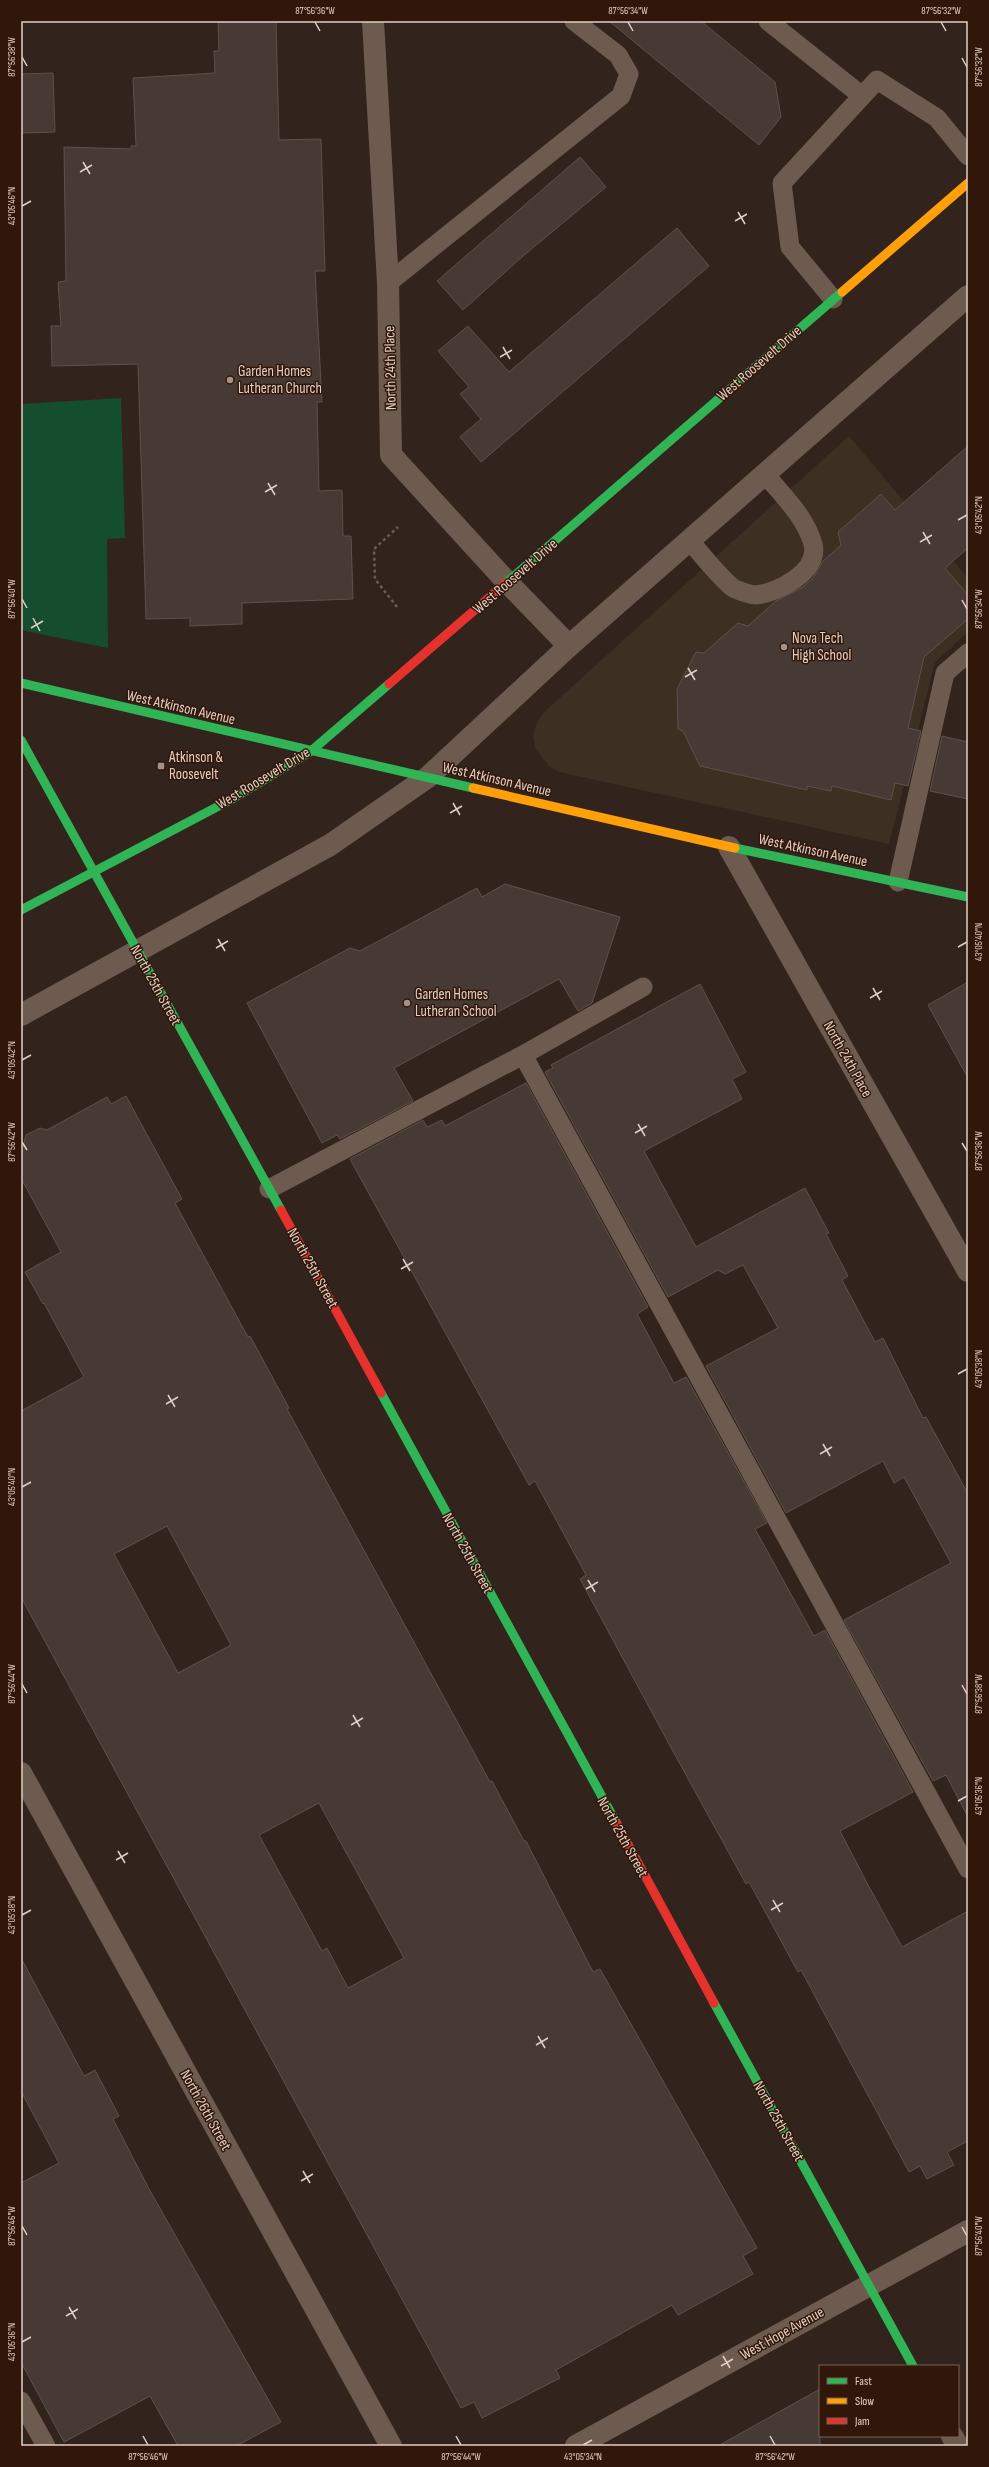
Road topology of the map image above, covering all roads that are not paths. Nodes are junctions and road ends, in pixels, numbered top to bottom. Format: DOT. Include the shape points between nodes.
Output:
graph roads {
  1 [pos="373,21"];
  2 [pos="574,21"];
  3 [pos="768,21"];
  4 [pos="862,96"];
  5 [pos="968,156"];
  6 [pos="968,183"];
  7 [pos="388,283"];
  8 [pos="968,296"];
  9 [pos="833,299"];
  10 [pos="765,474"];
  11 [pos="689,540"];
  12 [pos="507,582"];
  13 [pos="569,646"];
  14 [pos="968,654"];
  15 [pos="21,683"];
  16 [pos="21,740"];
  17 [pos="310,752"];
  18 [pos="428,777"];
  19 [pos="729,847"];
  20 [pos="93,871"];
  21 [pos="898,882"];
  22 [pos="968,897"];
  23 [pos="21,910"];
  24 [pos="137,953"];
  25 [pos="643,987"];
  26 [pos="21,1015"];
  27 [pos="523,1055"];
  28 [pos="269,1189"];
  29 [pos="968,1271"];
  30 [pos="21,1773"];
  31 [pos="968,1869"];
  32 [pos="968,2231"];
  33 [pos="868,2285"];
  34 [pos="912,2365"];
  35 [pos="21,2401"];
  36 [pos="953,2437"];
  37 [pos="46,2446"];
  38 [pos="391,2446"];
  39 [pos="576,2446"];
  40 [pos="958,2446"];
  1 -- 7 [label="street, North 24th Place"];
  2 -- 7 [label="lane" via="618,55 629,74 621,96"];
  3 -- 4 [label="lane"];
  4 -- 5 [label="lane" via="877,80 937,118"];
  4 -- 9 [label="lane" via="782,183 790,247"];
  6 -- 9 [label="street, West Roosevelt Drive"];
  7 -- 12 [label="street, North 24th Place" via="391,455"];
  8 -- 10 [label="street"];
  9 -- 12 [label="street, West Roosevelt Drive"];
  10 -- 11 [label="street"];
  10 -- 11 [label="lane" via="803,519 814,546 810,564 793,582 775,591 754,595 734,588"];
  11 -- 13 [label="street"];
  12 -- 13 [label="street, North 24th Place"];
  12 -- 17 [label="street, West Roosevelt Drive"];
  13 -- 18 [label="street"];
  14 -- 21 [label="lane" via="945,673"];
  15 -- 17 [label="street, West Atkinson Avenue"];
  16 -- 20 [label="street, North 25th Street"];
  17 -- 18 [label="street, West Atkinson Avenue"];
  17 -- 20 [label="street, West Roosevelt Drive" via="234,798"];
  18 -- 19 [label="street, West Atkinson Avenue"];
  18 -- 24 [label="street" via="330,845"];
  19 -- 21 [label="street, West Atkinson Avenue"];
  19 -- 29 [label="street, North 24th Place"];
  20 -- 23 [label="street, West Roosevelt Drive"];
  20 -- 24 [label="street, North 25th Street"];
  21 -- 22 [label="street, West Atkinson Avenue"];
  24 -- 26 [label="street"];
  24 -- 28 [label="street, North 25th Street"];
  25 -- 27 [label="lane"];
  27 -- 28 [label="lane"];
  27 -- 31 [label="lane"];
  28 -- 33 [label="street, North 25th Street"];
  30 -- 38 [label="street, North 26th Street"];
  32 -- 33 [label="street, West Hope Avenue"];
  33 -- 34 [label="street, North 25th Street"];
  33 -- 39 [label="street, West Hope Avenue"];
  35 -- 37 [label="lane"];
  36 -- 40 [label="street"];
}
